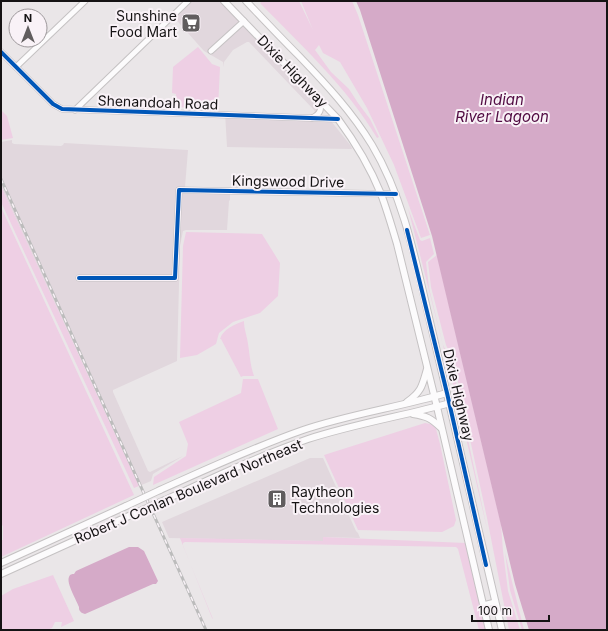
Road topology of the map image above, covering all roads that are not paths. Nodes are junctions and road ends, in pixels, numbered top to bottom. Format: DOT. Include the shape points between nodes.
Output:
graph roads {
  1 [pos="86,1"];
  2 [pos="188,1"];
  3 [pos="224,1"];
  4 [pos="246,1"];
  5 [pos="244,21"];
  6 [pos="211,51"];
  7 [pos="1,52"];
  8 [pos="16,67"];
  9 [pos="320,99"];
  10 [pos="75,110"];
  11 [pos="312,118"];
  12 [pos="338,119"];
  13 [pos="381,194"];
  14 [pos="396,194"];
  15 [pos="79,278"];
  16 [pos="427,367"];
  17 [pos="448,394"];
  18 [pos="434,397"];
  19 [pos="450,403"];
  20 [pos="404,404"];
  21 [pos="437,407"];
  22 [pos="409,414"];
  23 [pos="442,430"];
  24 [pos="1,563"];
  25 [pos="1,574"];
  26 [pos="495,602"];
  27 [pos="483,605"];
  28 [pos="489,630"];
  29 [pos="502,630"];
  1 -- 8 [label="street"];
  2 -- 10 [label="street"];
  3 -- 5 [label="main road, Dixie Highway"];
  4 -- 14 [label="main road, Dixie Highway" via="350,112 372,145"];
  5 -- 6 [label="street"];
  5 -- 9 [label="main road, Dixie Highway"];
  7 -- 8 [label="street, Shenandoah Road"];
  8 -- 10 [label="street, Shenandoah Road" via="53,104 62,109"];
  9 -- 11 [label="street" via="320,112"];
  9 -- 12 [label="main road, Dixie Highway"];
  10 -- 11 [label="street, Shenandoah Road"];
  11 -- 12 [label="street, Shenandoah Road"];
  12 -- 13 [label="main road, Dixie Highway" via="362,155"];
  13 -- 14 [label="street, Kingswood Drive"];
  13 -- 15 [label="street, Kingswood Drive" via="179,190 175,278"];
  13 -- 16 [label="main road, Dixie Highway" via="397,244"];
  14 -- 17 [label="main road, Dixie Highway"];
  16 -- 18 [label="main road, Dixie Highway"];
  16 -- 20 [label="main road" via="419,392"];
  17 -- 18 [label="main road, Robert J Conlan Boulevard Northeast"];
  17 -- 19 [label="main road, Dixie Highway"];
  18 -- 20 [label="main road, Robert J Conlan Boulevard Northeast"];
  18 -- 21 [label="main road, Dixie Highway"];
  19 -- 21 [label="main road, Robert J Conlan Boulevard Northeast"];
  19 -- 26 [label="main road, Dixie Highway"];
  20 -- 24 [label="main road, Robert J Conlan Boulevard Northeast, bridge" via="349,417 270,442"];
  21 -- 22 [label="main road, Robert J Conlan Boulevard Northeast"];
  21 -- 23 [label="main road, Dixie Highway"];
  22 -- 23 [label="main road" via="426,416"];
  22 -- 25 [label="main road, Robert J Conlan Boulevard Northeast, bridge" via="339,430 272,452"];
  23 -- 27 [label="main road, Dixie Highway"];
  26 -- 27 [label="street"];
  26 -- 29 [label="main road, Dixie Highway"];
  27 -- 28 [label="main road, Dixie Highway"];
}
